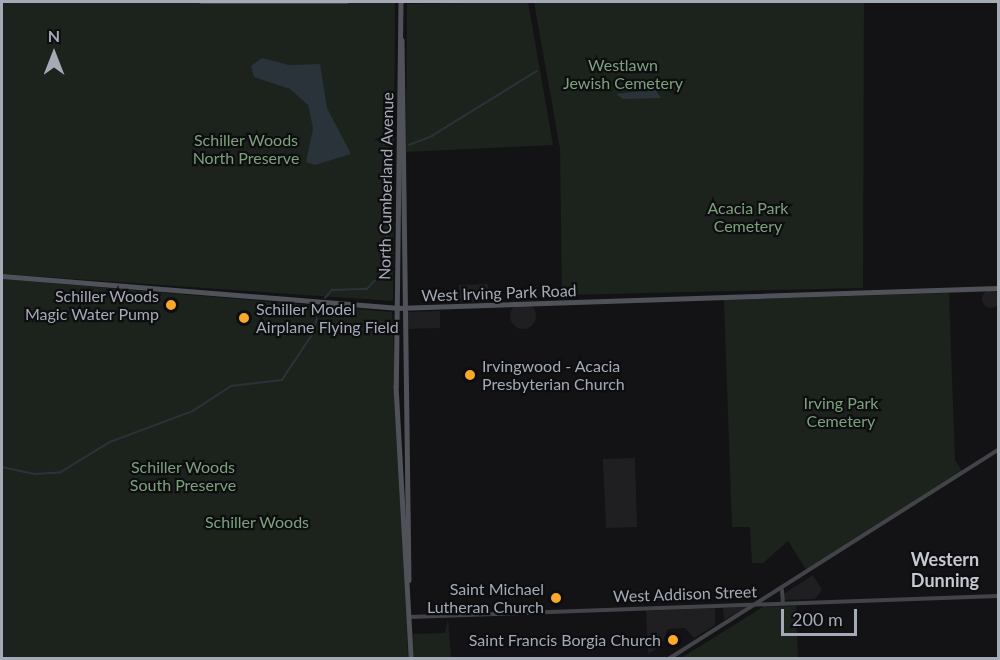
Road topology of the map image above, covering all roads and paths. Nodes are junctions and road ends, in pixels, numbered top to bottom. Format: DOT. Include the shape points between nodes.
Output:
graph roads {
  1 [pos="201,2"];
  2 [pos="347,2"];
  3 [pos="401,2"];
  4 [pos="401,38"];
  5 [pos="2,276"];
  6 [pos="999,288"];
  7 [pos="396,308"];
  8 [pos="403,308"];
  9 [pos="999,450"];
  10 [pos="408,586"];
  11 [pos="782,590"];
  12 [pos="999,596"];
  13 [pos="761,603"];
  14 [pos="783,603"];
  15 [pos="732,604"];
  16 [pos="740,615"];
  17 [pos="409,616"];
  18 [pos="411,658"];
  19 [pos="670,658"];
  1 -- 2 [label="street"];
  3 -- 4 [label="main road, North Cumberland Avenue"];
  4 -- 7 [label="main road, North Cumberland Avenue"];
  4 -- 8 [label="main road, North Cumberland Avenue"];
  5 -- 7 [label="main road, West Irving Park Road"];
  6 -- 8 [label="main road, West Irving Park Road"];
  7 -- 8 [label="main road, West Irving Park Road"];
  7 -- 10 [label="main road, North Cumberland Avenue"];
  8 -- 10 [label="main road, North Cumberland Avenue"];
  9 -- 11 [label="street"];
  10 -- 17 [label="main road, North Cumberland Avenue"];
  11 -- 13 [label="street"];
  11 -- 14 [label="street"];
  12 -- 14 [label="street, West Addison Street"];
  13 -- 14 [label="street, West Addison Street"];
  13 -- 15 [label="street, West Addison Street"];
  13 -- 16 [label="street"];
  15 -- 16 [label="street"];
  15 -- 17 [label="street, West Addison Street"];
  16 -- 19 [label="street"];
  17 -- 18 [label="main road, North Cumberland Avenue"];
}
